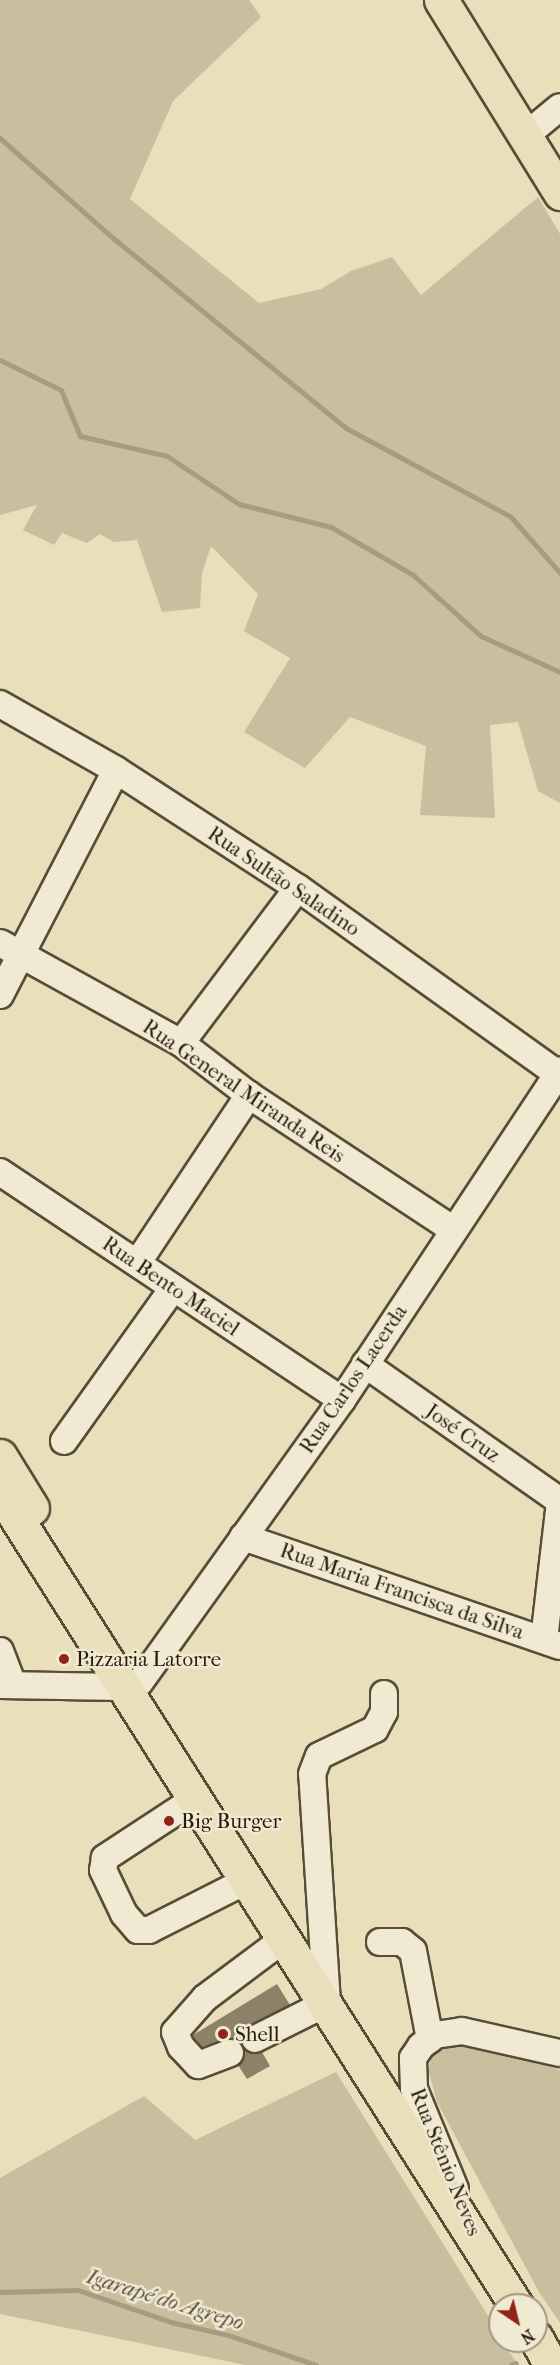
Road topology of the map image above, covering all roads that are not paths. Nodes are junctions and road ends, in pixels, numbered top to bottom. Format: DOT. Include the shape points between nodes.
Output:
graph roads {
  1 [pos="441,0"];
  2 [pos="560,107"];
  3 [pos="525,136"];
  4 [pos="560,193"];
  5 [pos="0,704"];
  6 [pos="116,770"];
  7 [pos="298,888"];
  8 [pos="9,948"];
  9 [pos="0,995"];
  10 [pos="181,1043"];
  11 [pos="559,1072"];
  12 [pos="249,1095"];
  13 [pos="0,1172"];
  14 [pos="452,1229"];
  15 [pos="138,1262"];
  16 [pos="173,1288"];
  17 [pos="365,1364"];
  18 [pos="342,1400"];
  19 [pos="64,1441"];
  20 [pos="0,1456"];
  21 [pos="0,1492"];
  22 [pos="560,1501"];
  23 [pos="243,1537"];
  24 [pos="552,1643"];
  25 [pos="0,1652"];
  26 [pos="130,1684"];
  27 [pos="7,1685"];
  28 [pos="384,1694"];
  29 [pos="195,1799"];
  30 [pos="225,1844"];
  31 [pos="248,1880"];
  32 [pos="284,1940"];
  33 [pos="380,1942"];
  34 [pos="327,2003"];
  35 [pos="430,2038"];
  36 [pos="255,2039"];
  37 [pos="230,2053"];
  38 [pos="560,2053"];
  39 [pos="480,2246"];
  40 [pos="509,2293"];
  1 -- 3 [label="main road"];
  2 -- 3 [label="street"];
  3 -- 4 [label="main road"];
  5 -- 6 [label="street, Rua Sultão Saladino"];
  6 -- 7 [label="street, Rua Sultão Saladino"];
  6 -- 8 [label="street"];
  7 -- 10 [label="street"];
  7 -- 11 [label="street, Rua Sultão Saladino"];
  8 -- 9 [label="street"];
  8 -- 10 [label="street, Rua General Miranda Reis"];
  10 -- 12 [label="street, Rua General Miranda Reis"];
  11 -- 14 [label="street, Rua Carlos Lacerda"];
  12 -- 14 [label="street, Rua General Miranda Reis"];
  12 -- 15 [label="street"];
  13 -- 15 [label="street, Rua Bento Maciel"];
  14 -- 17 [label="street, Rua Carlos Lacerda"];
  15 -- 16 [label="street, Rua Bento Maciel"];
  16 -- 18 [label="street, Rua Bento Maciel"];
  16 -- 19 [label="street"];
  17 -- 18 [label="street, Rua Carlos Lacerda"];
  17 -- 22 [label="street, José Cruz"];
  18 -- 23 [label="street, Rua Carlos Lacerda"];
  20 -- 26 [label="main road"];
  21 -- 26 [label="main road"];
  22 -- 24 [label="street"];
  23 -- 24 [label="street, Rua Maria Francisca da Silva"];
  23 -- 26 [label="street, Rua Carlos Lacerda"];
  25 -- 27 [label="street"];
  26 -- 27 [label="street"];
  26 -- 29 [label="main road"];
  26 -- 30 [label="main road"];
  28 -- 34 [label="street" via="384,1712 375,1729 327,1750 314,1763"];
  29 -- 30 [label="main road"];
  29 -- 31 [label="street" via="105,1858 103,1870 124,1914 138,1930 149,1930"];
  30 -- 31 [label="main road"];
  31 -- 32 [label="main road"];
  32 -- 34 [label="main road"];
  32 -- 37 [label="street" via="205,1998 175,2032 181,2047 198,2065"];
  33 -- 35 [label="street" via="402,1942 413,1951"];
  34 -- 36 [label="street"];
  34 -- 39 [label="main road"];
  35 -- 38 [label="street" via="462,2031"];
  35 -- 39 [label="street, Rua Stênio Neves" via="413,2058 414,2089"];
  39 -- 40 [label="main road"];
}
